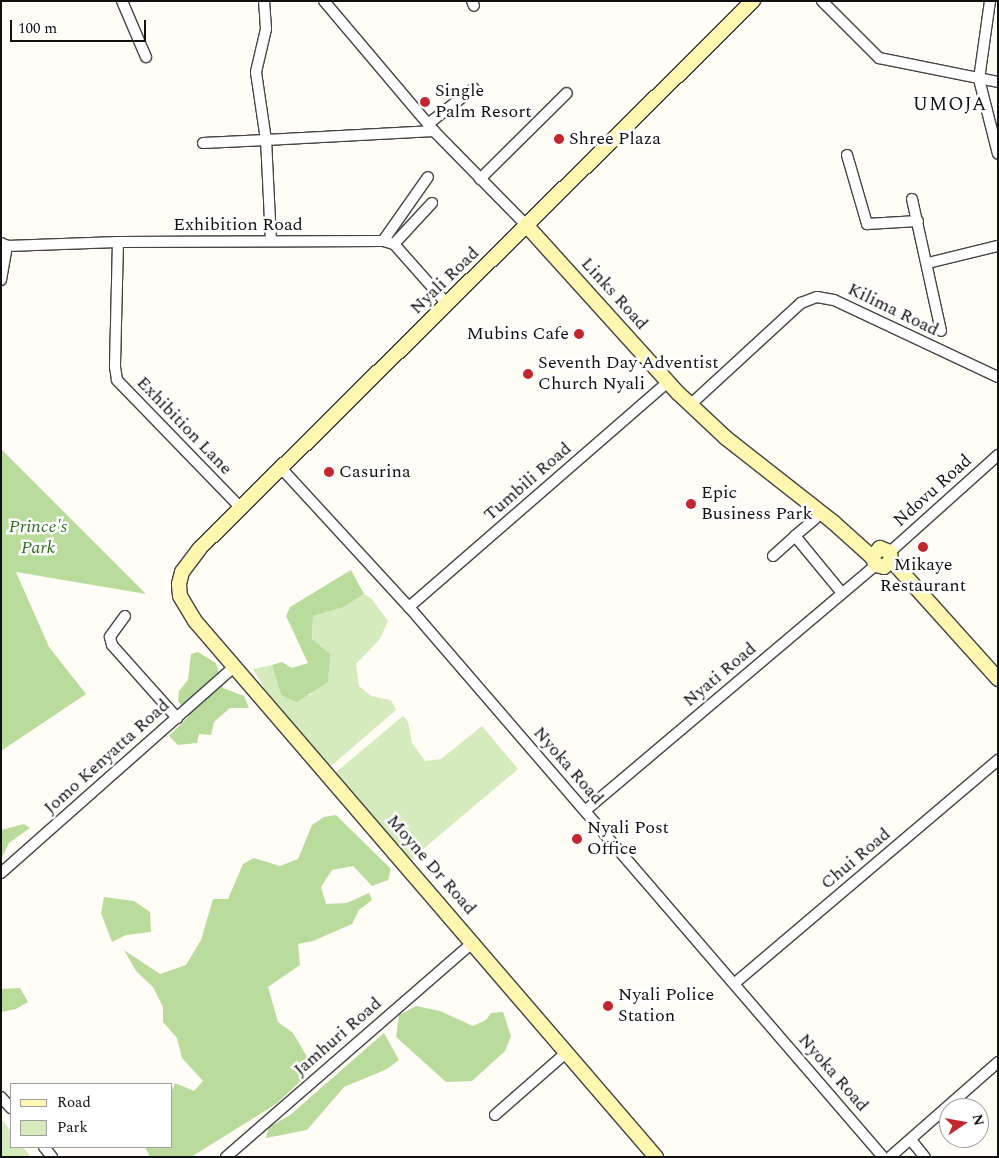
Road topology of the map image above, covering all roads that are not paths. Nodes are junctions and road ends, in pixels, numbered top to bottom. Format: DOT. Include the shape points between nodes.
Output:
graph roads {
  1 [pos="122,1"];
  2 [pos="264,1"];
  3 [pos="324,1"];
  4 [pos="753,1"];
  5 [pos="822,1"];
  6 [pos="990,1"];
  7 [pos="146,57"];
  8 [pos="978,79"];
  9 [pos="998,82"];
  10 [pos="474,88"];
  11 [pos="567,92"];
  12 [pos="431,128"];
  13 [pos="266,140"];
  14 [pos="203,143"];
  15 [pos="998,154"];
  16 [pos="847,155"];
  17 [pos="428,177"];
  18 [pos="480,179"];
  19 [pos="912,199"];
  20 [pos="432,202"];
  21 [pos="918,221"];
  22 [pos="528,226"];
  23 [pos="271,241"];
  24 [pos="382,241"];
  25 [pos="118,242"];
  26 [pos="394,244"];
  27 [pos="4,245"];
  28 [pos="998,246"];
  29 [pos="928,263"];
  30 [pos="1,280"];
  31 [pos="447,304"];
  32 [pos="941,331"];
  33 [pos="998,377"];
  34 [pos="668,382"];
  35 [pos="690,405"];
  36 [pos="998,455"];
  37 [pos="282,469"];
  38 [pos="241,508"];
  39 [pos="815,519"];
  40 [pos="795,536"];
  41 [pos="773,556"];
  42 [pos="882,558"];
  43 [pos="842,593"];
  44 [pos="180,596"];
  45 [pos="409,607"];
  46 [pos="125,616"];
  47 [pos="235,666"];
  48 [pos="998,679"];
  49 [pos="176,718"];
  50 [pos="998,760"];
  51 [pos="586,810"];
  52 [pos="1,873"];
  53 [pos="472,942"];
  54 [pos="734,982"];
  55 [pos="567,1052"];
  56 [pos="998,1062"];
  57 [pos="1,1097"];
  58 [pos="10,1107"];
  59 [pos="495,1115"];
  60 [pos="910,1140"];
  61 [pos="226,1157"];
  62 [pos="656,1157"];
  63 [pos="883,1157"];
  64 [pos="890,1157"];
  65 [pos="925,1157"];
  1 -- 7 [label="street"];
  2 -- 13 [label="street" via="266,29 256,72"];
  3 -- 12 [label="street"];
  4 -- 22 [label="main road, Nyali Road"];
  5 -- 8 [label="street" via="879,58"];
  6 -- 8 [label="street"];
  8 -- 9 [label="street"];
  8 -- 15 [label="street"];
  10 -- 12 [label="street"];
  11 -- 18 [label="street"];
  12 -- 13 [label="street"];
  12 -- 18 [label="street"];
  13 -- 14 [label="street"];
  13 -- 23 [label="street"];
  16 -- 21 [label="street" via="867,224"];
  17 -- 24 [label="street"];
  18 -- 22 [label="street"];
  19 -- 21 [label="street"];
  20 -- 26 [label="street"];
  21 -- 29 [label="street"];
  22 -- 31 [label="main road, Nyali Road"];
  22 -- 34 [label="main road, Links Road"];
  23 -- 24 [label="street, Exhibition Road"];
  23 -- 25 [label="street, Exhibition Road"];
  24 -- 26 [label="street, Exhibition Road"];
  25 -- 27 [label="street, Exhibition Road"];
  25 -- 38 [label="street, Exhibition Lane" via="114,367 118,380"];
  26 -- 31 [label="street"];
  27 -- 30 [label="street"];
  28 -- 29 [label="street"];
  29 -- 32 [label="street"];
  31 -- 37 [label="main road, Nyali Road"];
  33 -- 35 [label="street, Kilima Road" via="834,300 817,298 801,302"];
  34 -- 35 [label="main road, Links Road"];
  34 -- 45 [label="street, Tumbili Road"];
  35 -- 42 [label="main road, Links Road" via="726,438"];
  36 -- 42 [label="street, Ndovu Road"];
  37 -- 38 [label="main road, Nyali Road"];
  37 -- 45 [label="street, Nyoka Road"];
  38 -- 44 [label="main road, Nyali Road" via="189,561 179,584"];
  39 -- 40 [label="street"];
  40 -- 41 [label="street"];
  40 -- 43 [label="street"];
  42 -- 43 [label="street, Nyati Road"];
  42 -- 48 [label="main road, Links Road" via="919,591"];
  43 -- 51 [label="street, Nyati Road"];
  44 -- 47 [label="main road, Moyne Dr Road" via="195,621"];
  45 -- 51 [label="street, Nyoka Road"];
  46 -- 49 [label="street" via="110,637 112,645"];
  47 -- 49 [label="street, Jomo Kenyatta Road"];
  47 -- 53 [label="main road, Moyne Dr Road"];
  49 -- 52 [label="street, Jomo Kenyatta Road"];
  50 -- 54 [label="street, Chui Road"];
  51 -- 54 [label="street, Nyoka Road"];
  53 -- 55 [label="main road, Moyne Dr Road"];
  53 -- 61 [label="street, Jamhuri Road"];
  54 -- 63 [label="street, Nyoka Road"];
  55 -- 59 [label="street"];
  55 -- 62 [label="main road, Moyne Dr Road"];
  56 -- 60 [label="street"];
  57 -- 58 [label="street"];
  60 -- 64 [label="street"];
  60 -- 65 [label="street"];
}
